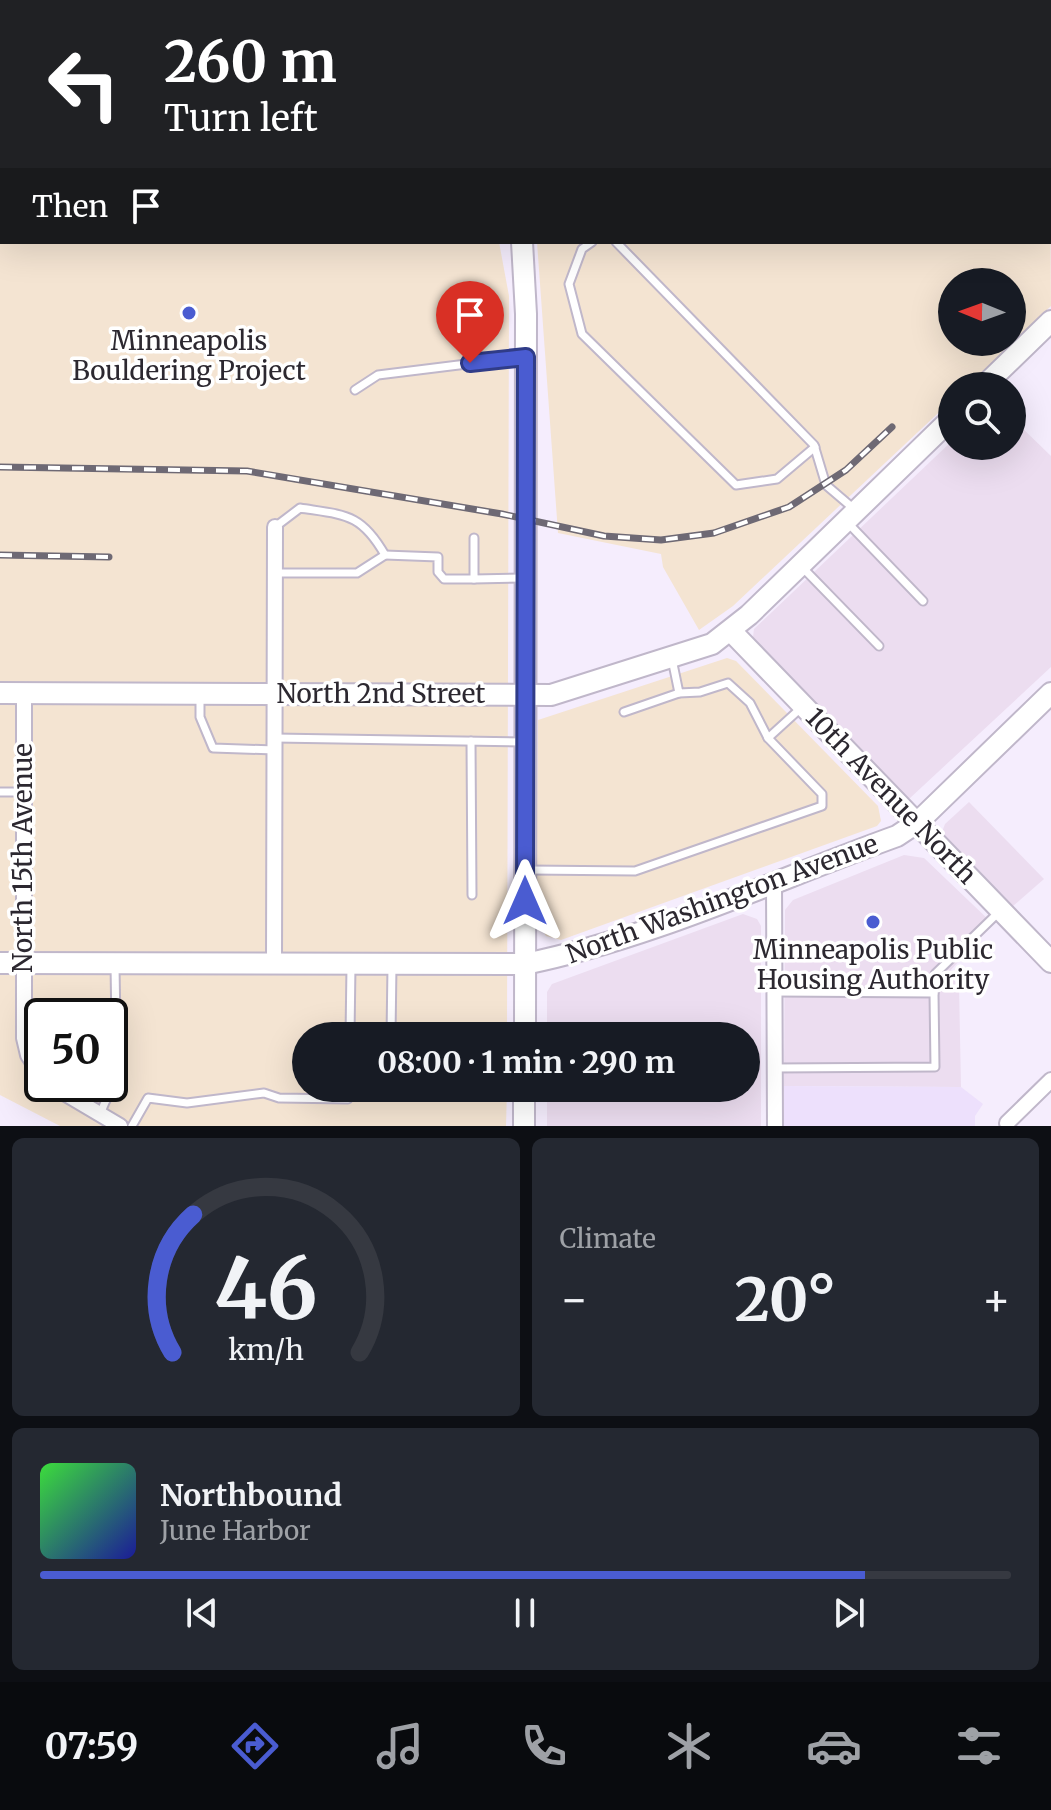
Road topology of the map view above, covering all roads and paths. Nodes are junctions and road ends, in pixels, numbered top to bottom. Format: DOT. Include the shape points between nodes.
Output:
graph roads {
  1 [pos="522,244"];
  2 [pos="589,244"];
  3 [pos="618,244"];
  4 [pos="1051,321"];
  5 [pos="526,357"];
  6 [pos="998,372"];
  7 [pos="355,390"];
  8 [pos="938,432"];
  9 [pos="815,447"];
  10 [pos="851,516"];
  11 [pos="275,527"];
  12 [pos="474,538"];
  13 [pos="385,555"];
  14 [pos="800,565"];
  15 [pos="275,573"];
  16 [pos="525,578"];
  17 [pos="474,579"];
  18 [pos="923,601"];
  19 [pos="731,631"];
  20 [pos="879,646"];
  21 [pos="672,657"];
  22 [pos="0,693"];
  23 [pos="24,693"];
  24 [pos="200,693"];
  25 [pos="275,693"];
  26 [pos="679,693"];
  27 [pos="1051,693"];
  28 [pos="525,696"];
  29 [pos="803,705"];
  30 [pos="624,712"];
  31 [pos="768,738"];
  32 [pos="471,741"];
  33 [pos="525,742"];
  34 [pos="275,744"];
  35 [pos="0,792"];
  36 [pos="23,792"];
  37 [pos="918,822"];
  38 [pos="525,870"];
  39 [pos="774,882"];
  40 [pos="472,895"];
  41 [pos="1001,910"];
  42 [pos="1051,962"];
  43 [pos="0,963"];
  44 [pos="23,963"];
  45 [pos="115,963"];
  46 [pos="274,963"];
  47 [pos="351,963"];
  48 [pos="392,964"];
  49 [pos="525,964"];
  50 [pos="774,992"];
  51 [pos="934,993"];
  52 [pos="350,1022"];
  53 [pos="391,1022"];
  54 [pos="525,1022"];
  55 [pos="24,1038"];
  56 [pos="775,1068"];
  57 [pos="1051,1080"];
  58 [pos="292,1098"];
  59 [pos="93,1102"];
  60 [pos="524,1102"];
  61 [pos="103,1108"];
  62 [pos="1005,1125"];
  63 [pos="120,1126"];
  64 [pos="132,1126"];
  65 [pos="524,1126"];
  66 [pos="775,1126"];
  1 -- 5 [label="main road"];
  2 -- 9 [label="lane" via="582,249 569,284 582,334 736,485 777,479"];
  3 -- 9 [label="lane"];
  4 -- 6 [label="main road"];
  5 -- 7 [label="lane" via="378,375"];
  5 -- 16 [label="main road"];
  8 -- 10 [label="main road, North 2nd Street"];
  9 -- 10 [label="lane" via="826,485"];
  10 -- 14 [label="main road, North 2nd Street"];
  10 -- 18 [label="lane"];
  11 -- 13 [label="lane" via="300,508 351,516 370,529"];
  11 -- 15 [label="street"];
  12 -- 17 [label="lane"];
  13 -- 15 [label="lane" via="357,573"];
  13 -- 17 [label="lane" via="438,557 444,579"];
  14 -- 19 [label="main road, North 2nd Street"];
  14 -- 20 [label="lane"];
  15 -- 25 [label="street"];
  16 -- 17 [label="lane"];
  16 -- 28 [label="main road"];
  19 -- 21 [label="main road, North 2nd Street" via="712,644"];
  19 -- 29 [label="main road, 10th Avenue North"];
  21 -- 26 [label="lane"];
  21 -- 28 [label="main road, North 2nd Street" via="551,695"];
  22 -- 23 [label="main road, North 2nd Street"];
  23 -- 24 [label="main road, North 2nd Street"];
  23 -- 36 [label="street, North 15th Avenue"];
  24 -- 25 [label="main road, North 2nd Street"];
  24 -- 34 [label="lane" via="200,717 213,748"];
  25 -- 28 [label="main road, North 2nd Street"];
  25 -- 34 [label="street"];
  26 -- 30 [label="lane"];
  26 -- 31 [label="lane" via="728,683 750,703"];
  27 -- 37 [label="main road, North Washington Avenue"];
  28 -- 33 [label="main road"];
  29 -- 31 [label="lane"];
  29 -- 37 [label="main road, 10th Avenue North"];
  31 -- 38 [label="lane" via="822,794 822,806 635,871"];
  32 -- 33 [label="lane"];
  32 -- 34 [label="lane"];
  32 -- 40 [label="lane"];
  33 -- 38 [label="main road"];
  34 -- 46 [label="street"];
  35 -- 36 [label="lane"];
  36 -- 44 [label="street, North 15th Avenue"];
  37 -- 39 [label="main road, North Washington Avenue" via="897,836"];
  37 -- 41 [label="main road, 10th Avenue North"];
  38 -- 49 [label="main road"];
  39 -- 49 [label="main road, North Washington Avenue"];
  39 -- 50 [label="street"];
  41 -- 42 [label="main road, 10th Avenue North"];
  41 -- 51 [label="lane" via="935,974"];
  43 -- 44 [label="main road, North Washington Avenue"];
  44 -- 45 [label="main road, North Washington Avenue"];
  44 -- 55 [label="street, North 15th Avenue"];
  45 -- 46 [label="main road, North Washington Avenue"];
  45 -- 61 [label="lane" via="117,1085"];
  46 -- 47 [label="main road, North Washington Avenue"];
  47 -- 48 [label="main road, North Washington Avenue"];
  47 -- 52 [label="lane"];
  48 -- 49 [label="main road, North Washington Avenue"];
  48 -- 53 [label="lane"];
  49 -- 54 [label="main road"];
  50 -- 51 [label="lane"];
  50 -- 56 [label="street"];
  51 -- 56 [label="lane" via="935,1067"];
  56 -- 66 [label="street"];
  57 -- 62 [label="street"];
  58 -- 64 [label="lane" via="264,1093 187,1103 148,1098"];
  59 -- 61 [label="street"];
  60 -- 65 [label="main road"];
  61 -- 63 [label="street"];
}
